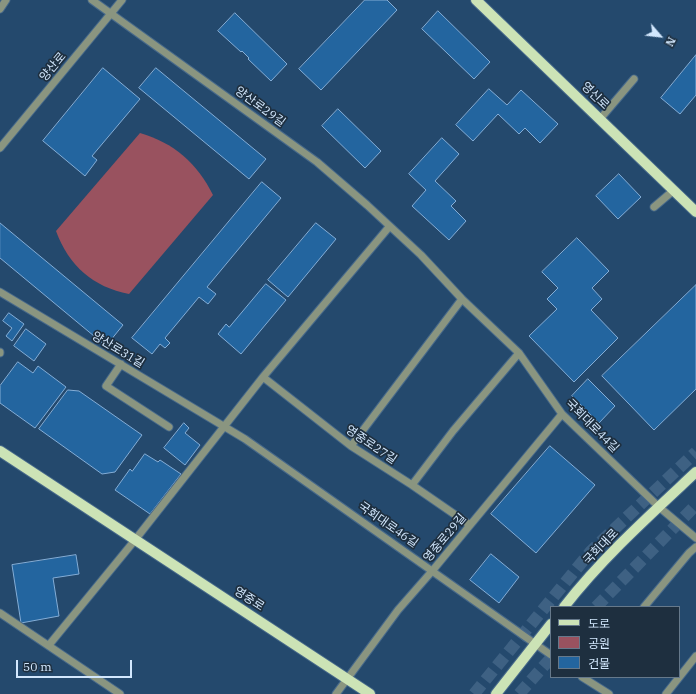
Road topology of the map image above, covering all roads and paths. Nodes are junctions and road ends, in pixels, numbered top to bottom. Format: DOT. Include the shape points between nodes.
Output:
graph roads {
  1 [pos="6,0"];
  2 [pos="92,0"];
  3 [pos="122,0"];
  4 [pos="476,0"];
  5 [pos="0,9"];
  6 [pos="110,14"];
  7 [pos="634,79"];
  8 [pos="600,119"];
  9 [pos="0,148"];
  10 [pos="674,190"];
  11 [pos="654,207"];
  12 [pos="696,212"];
  13 [pos="389,227"];
  14 [pos="0,292"];
  15 [pos="462,299"];
  16 [pos="519,353"];
  17 [pos="121,364"];
  18 [pos="263,377"];
  19 [pos="562,414"];
  20 [pos="226,426"];
  21 [pos="169,427"];
  22 [pos="351,446"];
  23 [pos="0,451"];
  24 [pos="696,472"];
  25 [pos="412,485"];
  26 [pos="659,507"];
  27 [pos="470,525"];
  28 [pos="696,538"];
  29 [pos="136,540"];
  30 [pos="696,547"];
  31 [pos="433,570"];
  32 [pos="565,606"];
  33 [pos="645,606"];
  34 [pos="0,614"];
  35 [pos="550,625"];
  36 [pos="536,644"];
  37 [pos="49,645"];
  38 [pos="550,653"];
  39 [pos="696,656"];
  40 [pos="680,676"];
  41 [pos="587,678"];
  42 [pos="679,678"];
  43 [pos="348,679"];
  44 [pos="120,694"];
  45 [pos="336,694"];
  46 [pos="370,694"];
  47 [pos="496,694"];
  48 [pos="610,694"];
  49 [pos="666,694"];
  1 -- 5 [label="street"];
  2 -- 6 [label="street, 양산로29길"];
  3 -- 6 [label="street, 양산로"];
  4 -- 8 [label="main road, 영신로"];
  6 -- 9 [label="street, 양산로"];
  6 -- 13 [label="street, 양산로29길" via="317,162"];
  7 -- 8 [label="street"];
  8 -- 10 [label="main road, 영신로"];
  10 -- 11 [label="street"];
  10 -- 12 [label="main road, 영신로"];
  13 -- 15 [label="street, 국회대로44길" via="421,255"];
  13 -- 18 [label="street"];
  14 -- 17 [label="street, 양산로31길"];
  15 -- 16 [label="street, 국회대로44길"];
  15 -- 22 [label="street"];
  16 -- 19 [label="street, 국회대로44길"];
  16 -- 25 [label="street" via="453,431"];
  17 -- 20 [label="street, 양산로31길"];
  17 -- 21 [label="street" via="106,386"];
  18 -- 20 [label="street"];
  18 -- 22 [label="street, 영중로27길"];
  19 -- 26 [label="street, 국회대로44길"];
  19 -- 27 [label="street, 영중로29길"];
  20 -- 29 [label="street"];
  20 -- 31 [label="street, 국회대로46길"];
  22 -- 25 [label="street, 영중로27길"];
  23 -- 29 [label="main road, 영중로"];
  24 -- 26 [label="main road, 국회대로"];
  25 -- 27 [label="street, 영중로27길"];
  26 -- 28 [label="street"];
  26 -- 32 [label="main road, 국회대로"];
  27 -- 31 [label="street, 영중로29길"];
  29 -- 37 [label="street"];
  29 -- 43 [label="main road, 영중로"];
  30 -- 33 [label="street" via="689,552"];
  31 -- 36 [label="street, 국회대로46길"];
  31 -- 43 [label="street, 영중로29길" via="398,610"];
  34 -- 37 [label="street"];
  35 -- 36 [label="main road"];
  36 -- 38 [label="street"];
  36 -- 47 [label="main road"];
  37 -- 44 [label="street"];
  39 -- 40 [label="street"];
  41 -- 48 [label="street"];
  42 -- 49 [label="street"];
  43 -- 45 [label="street"];
  43 -- 46 [label="main road, 영중로"];
}
